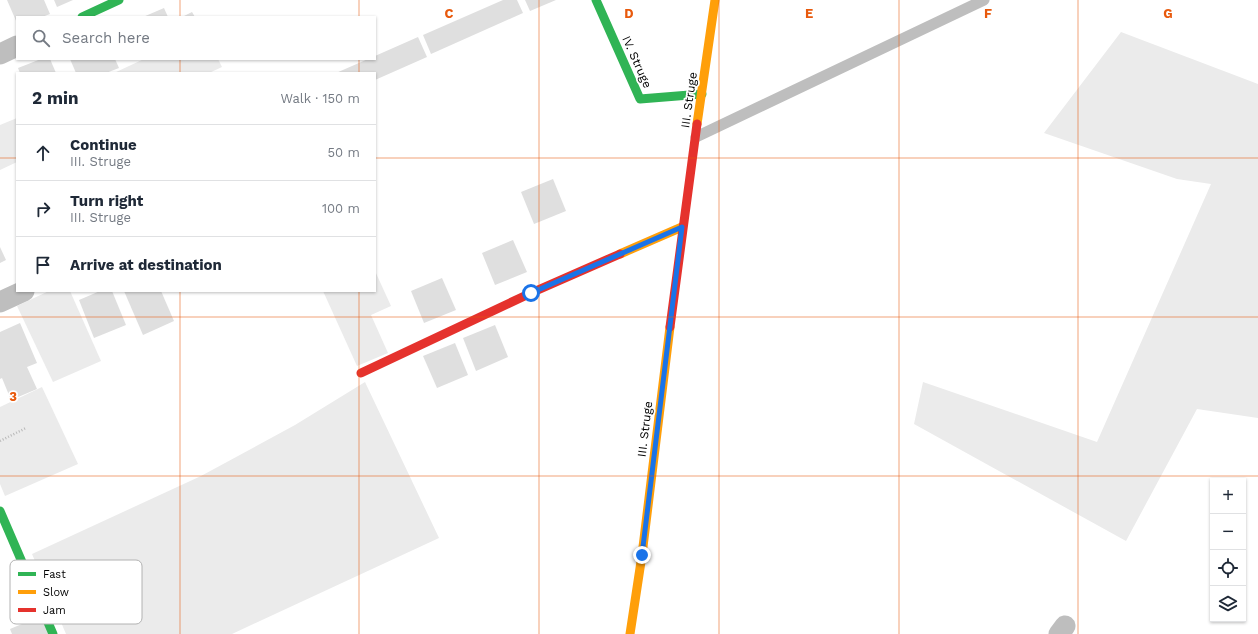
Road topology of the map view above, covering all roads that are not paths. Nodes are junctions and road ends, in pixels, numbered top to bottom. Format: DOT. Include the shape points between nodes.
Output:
graph roads {
  1 [pos="119,0"];
  2 [pos="596,0"];
  3 [pos="715,0"];
  4 [pos="984,0"];
  5 [pos="84,16"];
  6 [pos="16,46"];
  7 [pos="0,54"];
  8 [pos="702,94"];
  9 [pos="696,137"];
  10 [pos="682,227"];
  11 [pos="22,292"];
  12 [pos="0,302"];
  13 [pos="361,373"];
  14 [pos="0,511"];
  15 [pos="21,560"];
  16 [pos="49,624"];
  17 [pos="53,634"];
  18 [pos="630,634"];
  1 -- 5 [label="street"];
  2 -- 8 [label="street, IV. Struge" via="640,100"];
  3 -- 8 [label="street, III. Struge"];
  4 -- 9 [label="lane"];
  6 -- 7 [label="street"];
  8 -- 9 [label="street, III. Struge"];
  9 -- 10 [label="street, III. Struge"];
  10 -- 13 [label="street" via="531,293"];
  10 -- 18 [label="street, III. Struge"];
  11 -- 12 [label="street"];
  14 -- 15 [label="street"];
  16 -- 17 [label="street"];
}
